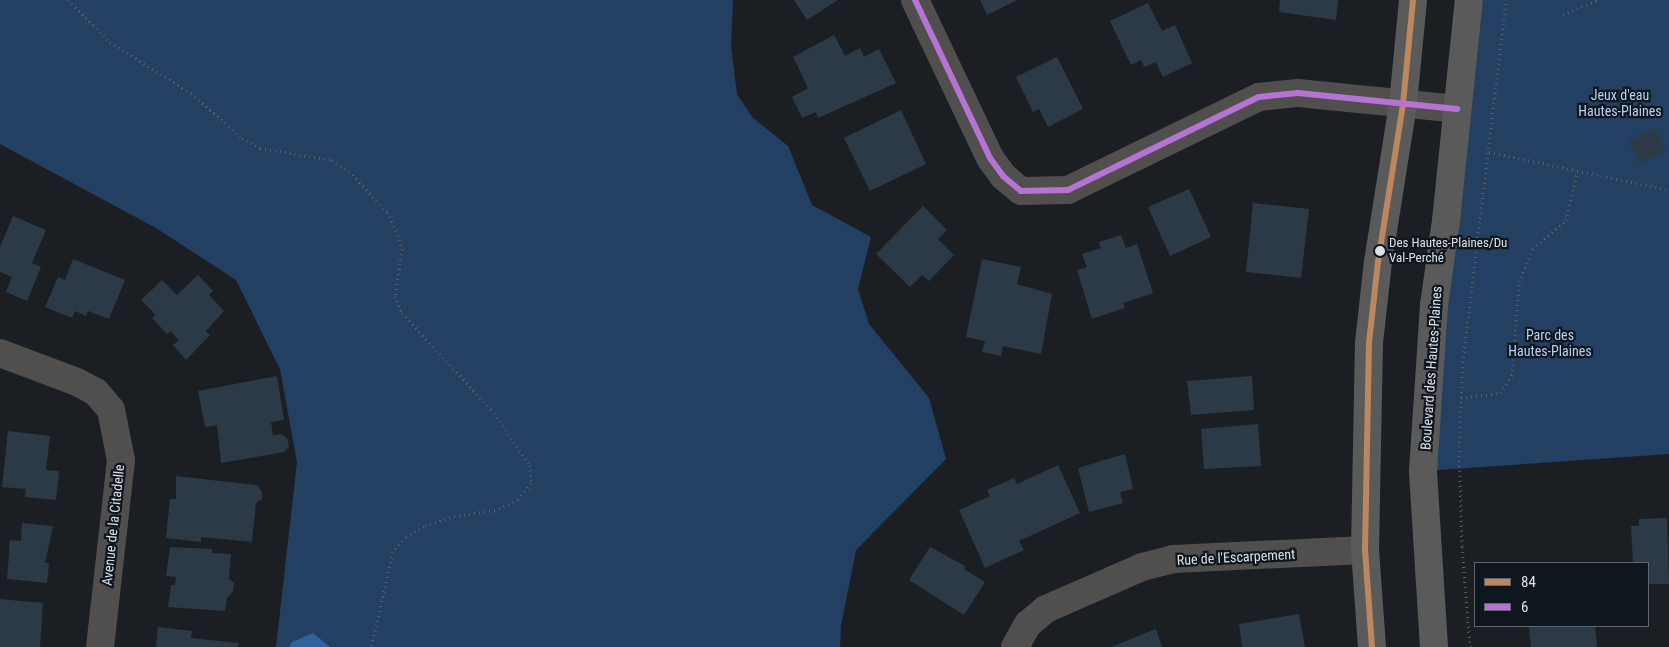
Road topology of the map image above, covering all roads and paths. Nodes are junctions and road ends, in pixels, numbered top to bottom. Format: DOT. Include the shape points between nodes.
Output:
graph roads {
  1 [pos="68,0"];
  2 [pos="914,0"];
  3 [pos="1413,0"];
  4 [pos="1469,0"];
  5 [pos="1506,0"];
  6 [pos="1598,0"];
  7 [pos="1563,14"];
  8 [pos="1403,104"];
  9 [pos="1456,109"];
  10 [pos="1489,152"];
  11 [pos="1577,173"];
  12 [pos="1669,190"];
  13 [pos="0,352"];
  14 [pos="1461,398"];
  15 [pos="1365,550"];
  16 [pos="100,647"];
  17 [pos="371,647"];
  18 [pos="1015,647"];
  19 [pos="1372,647"];
  20 [pos="1434,647"];
  21 [pos="1470,647"];
  1 -- 17 [label="path" via="110,42 190,93 242,138 260,148 332,160 349,171 387,212 396,230 402,249 395,296 402,313 491,409 530,465 531,482 518,500 495,510 455,516 424,526 406,537 394,552"];
  2 -- 8 [label="street" via="990,158 1003,176 1021,191 1068,190 1259,97 1298,93"];
  3 -- 8 [label="street"];
  4 -- 9 [label="street, Boulevard des Hautes-Plaines"];
  5 -- 10 [label="path"];
  6 -- 7 [label="path"];
  8 -- 9 [label="street"];
  8 -- 15 [label="street" via="1378,262 1370,342"];
  9 -- 20 [label="street, Boulevard des Hautes-Plaines" via="1446,222 1434,305 1423,471"];
  10 -- 11 [label="path"];
  10 -- 14 [label="path"];
  11 -- 12 [label="path"];
  11 -- 14 [label="path" via="1566,220 1533,249 1519,282 1512,375 1501,393"];
  13 -- 16 [label="street, Avenue de la Citadelle" via="77,382 96,392 111,410 121,460"];
  14 -- 21 [label="path" via="1462,546"];
  15 -- 18 [label="street, Rue de l'Escarpement" via="1173,560 1142,567 1046,609 1028,624"];
  15 -- 19 [label="street"];
}
